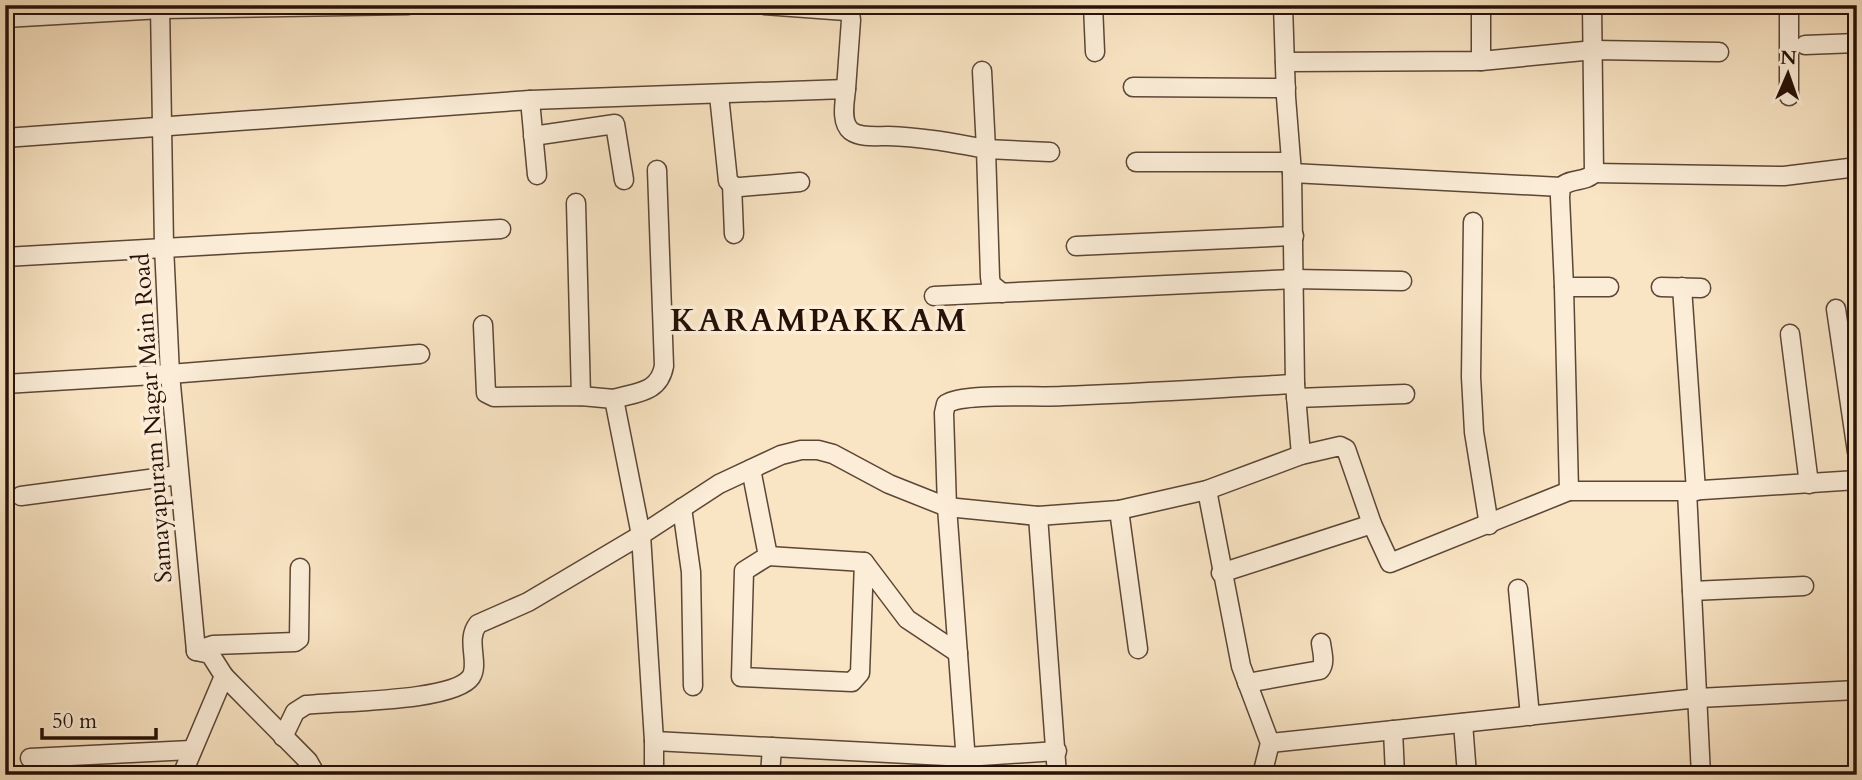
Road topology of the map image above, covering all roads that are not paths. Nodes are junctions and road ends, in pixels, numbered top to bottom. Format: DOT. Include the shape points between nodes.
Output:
graph roads {
  1 [pos="408,5"];
  2 [pos="764,5"];
  3 [pos="1093,5"];
  4 [pos="1283,5"];
  5 [pos="1481,5"];
  6 [pos="1592,5"];
  7 [pos="1789,5"];
  8 [pos="160,7"];
  9 [pos="813,7"];
  10 [pos="5,18"];
  11 [pos="1857,43"];
  12 [pos="1805,45"];
  13 [pos="1594,50"];
  14 [pos="1096,52"];
  15 [pos="1719,52"];
  16 [pos="1481,61"];
  17 [pos="1285,62"];
  18 [pos="982,71"];
  19 [pos="1133,87"];
  20 [pos="1286,88"];
  21 [pos="846,89"];
  22 [pos="719,94"];
  23 [pos="1789,96"];
  24 [pos="530,100"];
  25 [pos="162,126"];
  26 [pos="533,136"];
  27 [pos="5,138"];
  28 [pos="986,149"];
  29 [pos="1049,152"];
  30 [pos="1136,162"];
  31 [pos="1292,167"];
  32 [pos="1857,167"];
  33 [pos="657,170"];
  34 [pos="1594,173"];
  35 [pos="537,175"];
  36 [pos="624,180"];
  37 [pos="800,183"];
  38 [pos="732,185"];
  39 [pos="1561,187"];
  40 [pos="576,203"];
  41 [pos="1473,222"];
  42 [pos="501,229"];
  43 [pos="734,234"];
  44 [pos="1294,236"];
  45 [pos="164,246"];
  46 [pos="1076,246"];
  47 [pos="5,257"];
  48 [pos="1294,279"];
  49 [pos="1402,281"];
  50 [pos="1609,287"];
  51 [pos="1661,287"];
  52 [pos="1682,287"];
  53 [pos="1564,288"];
  54 [pos="1701,288"];
  55 [pos="1002,293"];
  56 [pos="934,296"];
  57 [pos="1836,309"];
  58 [pos="483,325"];
  59 [pos="1790,334"];
  60 [pos="420,354"];
  61 [pos="170,374"];
  62 [pos="5,384"];
  63 [pos="1296,391"];
  64 [pos="1405,394"];
  65 [pos="581,396"];
  66 [pos="614,400"];
  67 [pos="1857,452"];
  68 [pos="1301,455"];
  69 [pos="751,469"];
  70 [pos="179,475"];
  71 [pos="1857,480"];
  72 [pos="1810,484"];
  73 [pos="1207,490"];
  74 [pos="1569,491"];
  75 [pos="1692,491"];
  76 [pos="21,496"];
  77 [pos="947,507"];
  78 [pos="682,508"];
  79 [pos="1119,510"];
  80 [pos="1038,516"];
  81 [pos="1372,524"];
  82 [pos="1489,525"];
  83 [pos="641,535"];
  84 [pos="768,556"];
  85 [pos="864,562"];
  86 [pos="300,568"];
  87 [pos="1221,573"];
  88 [pos="1804,586"];
  89 [pos="1518,589"];
  90 [pos="1692,591"];
  91 [pos="1321,643"];
  92 [pos="1138,649"];
  93 [pos="196,651"];
  94 [pos="958,653"];
  95 [pos="225,676"];
  96 [pos="1247,683"];
  97 [pos="693,686"];
  98 [pos="1857,690"];
  99 [pos="1698,698"];
  100 [pos="1530,716"];
  101 [pos="1463,723"];
  102 [pos="1393,730"];
  103 [pos="283,737"];
  104 [pos="654,741"];
  105 [pos="1270,743"];
  106 [pos="772,747"];
  107 [pos="191,750"];
  108 [pos="1057,751"];
  109 [pos="30,758"];
  110 [pos="966,766"];
  111 [pos="182,775"];
  112 [pos="316,775"];
  113 [pos="653,775"];
  114 [pos="770,775"];
  115 [pos="1057,775"];
  116 [pos="1262,775"];
  117 [pos="1395,775"];
  118 [pos="1467,775"];
  119 [pos="1702,775"];
  1 -- 8 [label="street"];
  2 -- 9 [label="street"];
  3 -- 14 [label="street"];
  4 -- 17 [label="street"];
  5 -- 16 [label="street"];
  6 -- 13 [label="street"];
  7 -- 23 [label="street"];
  8 -- 10 [label="street"];
  8 -- 25 [label="street, Samayapuram Nagar Main Road"];
  9 -- 21 [label="street" via="846,11 851,16"];
  11 -- 12 [label="street"];
  13 -- 15 [label="street"];
  13 -- 16 [label="street"];
  13 -- 34 [label="street"];
  16 -- 17 [label="street"];
  17 -- 20 [label="street"];
  18 -- 28 [label="street"];
  19 -- 20 [label="street"];
  20 -- 31 [label="street"];
  21 -- 22 [label="street"];
  21 -- 28 [label="street" via="844,116 852,133 924,137"];
  22 -- 24 [label="street"];
  22 -- 38 [label="street"];
  24 -- 25 [label="street"];
  24 -- 26 [label="street"];
  25 -- 27 [label="street"];
  25 -- 45 [label="street, Samayapuram Nagar Main Road"];
  26 -- 35 [label="street"];
  26 -- 36 [label="street" via="615,124"];
  28 -- 29 [label="street"];
  28 -- 55 [label="street" via="990,277"];
  30 -- 31 [label="street"];
  31 -- 39 [label="street"];
  31 -- 44 [label="street"];
  32 -- 34 [label="street" via="1784,176"];
  33 -- 66 [label="street" via="664,366 651,388"];
  34 -- 39 [label="street"];
  37 -- 38 [label="street"];
  38 -- 43 [label="street"];
  39 -- 53 [label="street"];
  40 -- 65 [label="street"];
  41 -- 82 [label="street" via="1471,377 1474,432"];
  42 -- 45 [label="street"];
  44 -- 46 [label="street"];
  44 -- 48 [label="street"];
  45 -- 47 [label="street"];
  45 -- 61 [label="street, Samayapuram Nagar Main Road"];
  48 -- 49 [label="street"];
  48 -- 55 [label="street"];
  48 -- 63 [label="street"];
  50 -- 53 [label="street"];
  51 -- 52 [label="street"];
  52 -- 54 [label="street"];
  52 -- 75 [label="street"];
  53 -- 74 [label="street"];
  55 -- 56 [label="street"];
  57 -- 67 [label="street"];
  58 -- 65 [label="street" via="486,393 494,397"];
  59 -- 72 [label="street"];
  60 -- 61 [label="street"];
  61 -- 62 [label="street"];
  61 -- 70 [label="street, Samayapuram Nagar Main Road"];
  63 -- 64 [label="street"];
  63 -- 68 [label="street"];
  63 -- 77 [label="street" via="953,400 944,413"];
  65 -- 66 [label="street"];
  66 -- 83 [label="street"];
  68 -- 73 [label="street"];
  68 -- 81 [label="street" via="1334,445 1346,449"];
  69 -- 77 [label="street" via="781,455 818,450"];
  69 -- 78 [label="street"];
  69 -- 84 [label="street"];
  70 -- 76 [label="street"];
  70 -- 93 [label="street, Samayapuram Nagar Main Road"];
  71 -- 72 [label="street"];
  72 -- 75 [label="street"];
  73 -- 79 [label="street"];
  73 -- 87 [label="street"];
  74 -- 75 [label="street"];
  74 -- 82 [label="street"];
  75 -- 90 [label="street"];
  77 -- 80 [label="street"];
  77 -- 94 [label="street"];
  78 -- 83 [label="street"];
  78 -- 97 [label="street" via="691,572"];
  79 -- 80 [label="street"];
  79 -- 92 [label="street"];
  80 -- 108 [label="street"];
  81 -- 82 [label="street" via="1390,563"];
  81 -- 87 [label="street"];
  83 -- 103 [label="street" via="528,602 478,624 472,635 473,673 458,686 418,696 306,705 295,712"];
  83 -- 104 [label="street"];
  84 -- 85 [label="street"];
  84 -- 85 [label="street" via="744,571 741,677 852,682 860,673"];
  85 -- 94 [label="street" via="907,620"];
  86 -- 93 [label="street" via="299,639 213,645"];
  87 -- 96 [label="street"];
  88 -- 90 [label="street"];
  89 -- 100 [label="street"];
  90 -- 99 [label="street"];
  91 -- 96 [label="street" via="1324,659 1320,670"];
  93 -- 95 [label="street" via="209,654"];
  94 -- 110 [label="street"];
  95 -- 103 [label="street"];
  95 -- 107 [label="street"];
  96 -- 105 [label="street"];
  98 -- 99 [label="street"];
  99 -- 100 [label="street"];
  99 -- 119 [label="street"];
  100 -- 101 [label="street"];
  101 -- 102 [label="street"];
  101 -- 118 [label="street"];
  102 -- 105 [label="street"];
  102 -- 117 [label="street"];
  103 -- 112 [label="street"];
  104 -- 106 [label="street"];
  104 -- 113 [label="street"];
  105 -- 116 [label="street"];
  106 -- 110 [label="street"];
  106 -- 114 [label="street"];
  107 -- 109 [label="street"];
  107 -- 111 [label="street"];
  108 -- 110 [label="street"];
  108 -- 115 [label="street"];
}
